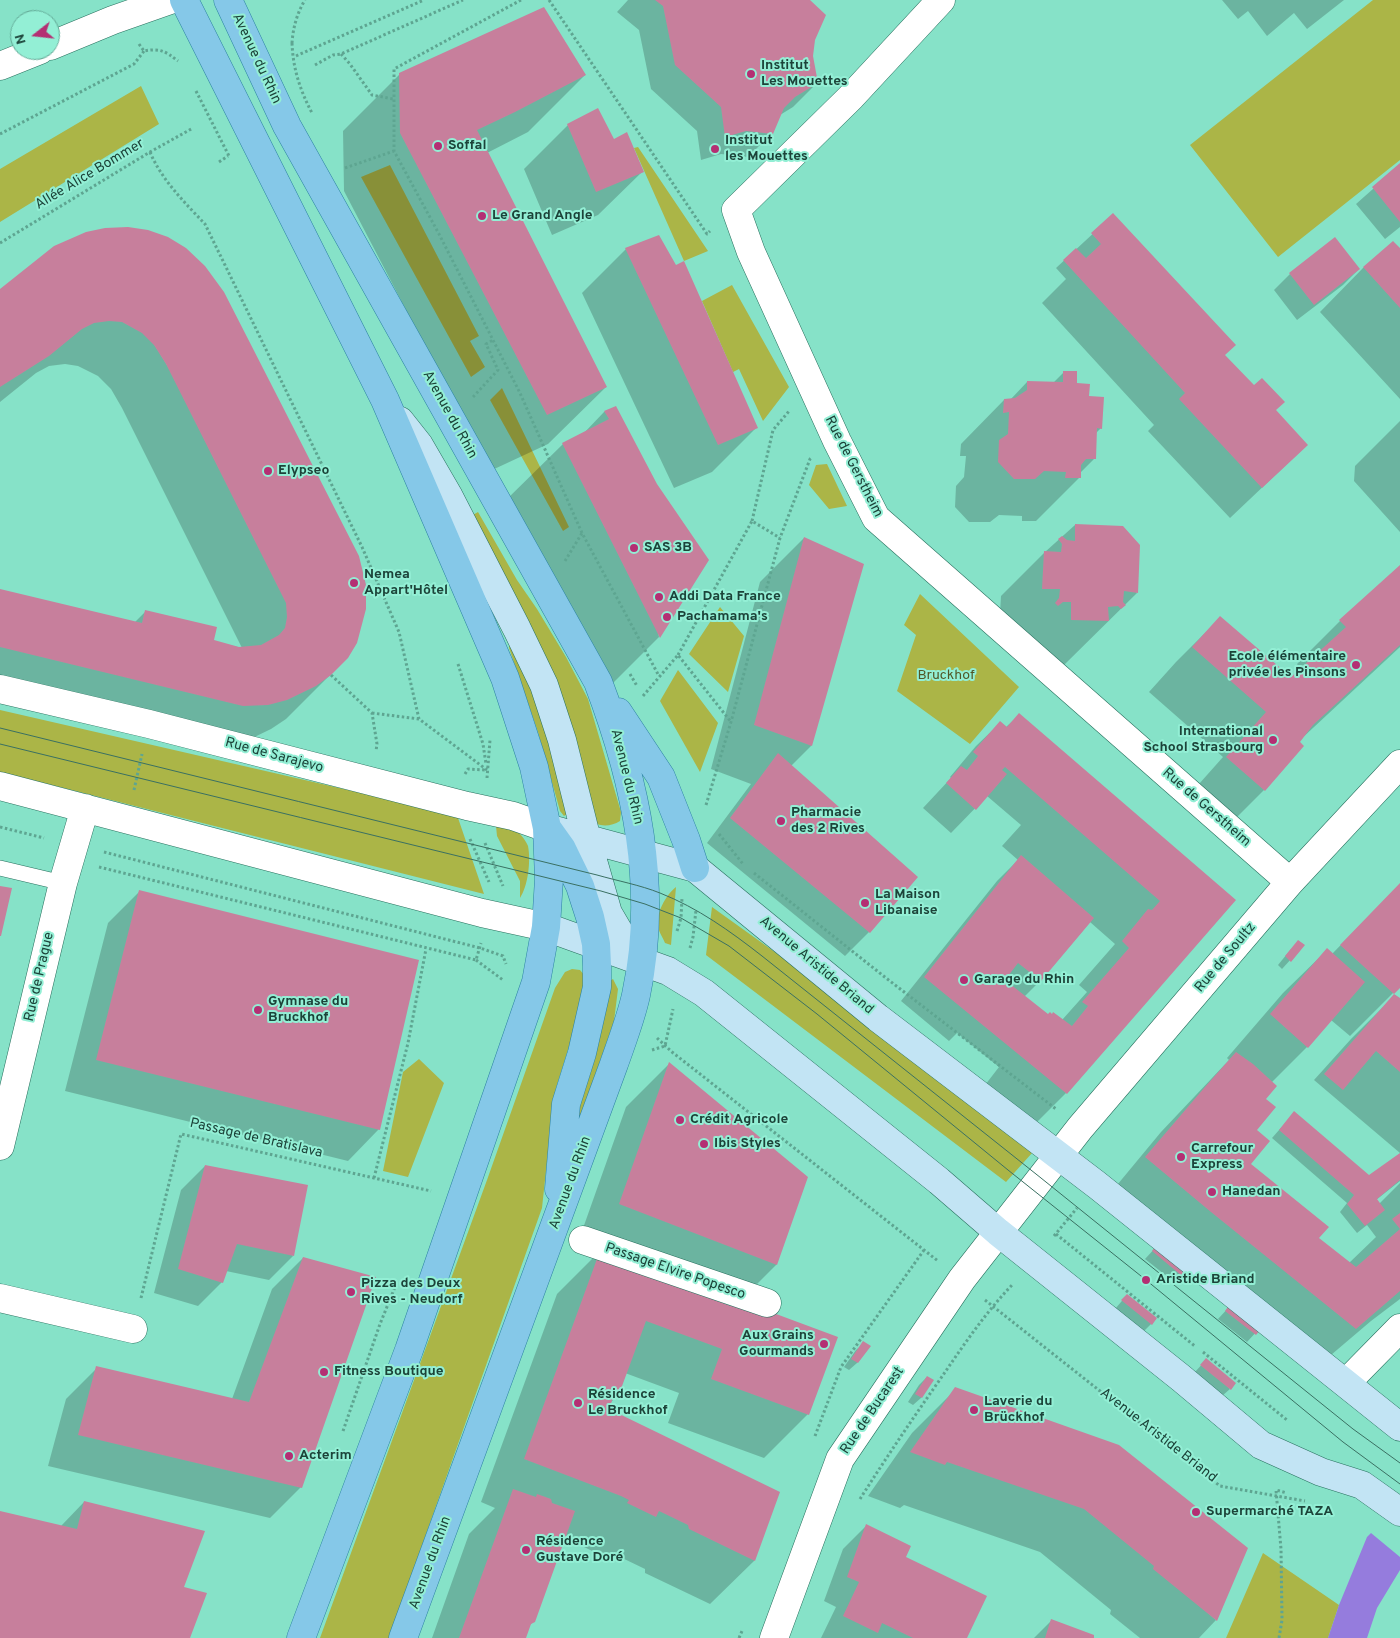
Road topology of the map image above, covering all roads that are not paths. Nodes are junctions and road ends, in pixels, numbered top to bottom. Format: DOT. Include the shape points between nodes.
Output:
graph roads {
  1 [pos="170,0"];
  2 [pos="184,0"];
  3 [pos="228,0"];
  4 [pos="941,0"];
  5 [pos="60,42"];
  6 [pos="15,60"];
  7 [pos="0,66"];
  8 [pos="384,400"];
  9 [pos="598,682"];
  10 [pos="0,690"];
  11 [pos="1400,764"];
  12 [pos="0,786"];
  13 [pos="85,808"];
  14 [pos="547,828"];
  15 [pos="587,840"];
  16 [pos="643,855"];
  17 [pos="68,862"];
  18 [pos="0,868"];
  19 [pos="701,873"];
  20 [pos="1290,882"];
  21 [pos="546,927"];
  22 [pos="596,944"];
  23 [pos="642,960"];
  24 [pos="0,1146"];
  25 [pos="1058,1157"];
  26 [pos="556,1222"];
  27 [pos="998,1232"];
  28 [pos="583,1240"];
  29 [pos="0,1298"];
  30 [pos="767,1303"];
  31 [pos="1400,1328"];
  32 [pos="133,1329"];
  33 [pos="1346,1383"];
  34 [pos="1400,1427"];
  35 [pos="1400,1512"];
  36 [pos="301,1638"];
  37 [pos="403,1638"];
  38 [pos="774,1638"];
  1 -- 5 [label="street"];
  2 -- 8 [label="main road"];
  3 -- 9 [label="main road, Avenue du Rhin" via="287,126"];
  4 -- 20 [label="street, Rue de Gerstheim" via="851,97 736,210 751,252 837,441 876,518"];
  6 -- 7 [label="street"];
  8 -- 14 [label="main road" via="505,678 534,766"];
  8 -- 15 [label="main road" via="448,495 544,685 562,740"];
  9 -- 16 [label="main road, Avenue du Rhin" via="631,785"];
  9 -- 19 [label="main road" via="661,776"];
  10 -- 14 [label="street, Rue de Sarajevo" via="469,799"];
  11 -- 20 [label="street, Rue de Soultz"];
  12 -- 13 [label="street"];
  13 -- 17 [label="street, Rue de Prague"];
  13 -- 21 [label="street"];
  14 -- 15 [label="main road, Avenue Aristide Briand"];
  14 -- 21 [label="main road" via="549,879"];
  14 -- 22 [label="main road" via="576,878"];
  15 -- 16 [label="main road, Avenue Aristide Briand"];
  15 -- 23 [label="main road" via="608,913 628,947"];
  16 -- 19 [label="main road, Avenue Aristide Briand"];
  16 -- 23 [label="main road, Avenue du Rhin"];
  17 -- 18 [label="lane"];
  17 -- 24 [label="street, Rue de Prague"];
  19 -- 25 [label="main road, Avenue Aristide Briand" via="878,1018"];
  20 -- 25 [label="street, Rue de Soultz"];
  21 -- 22 [label="main road"];
  21 -- 36 [label="main road" via="534,990 409,1350"];
  22 -- 23 [label="main road"];
  22 -- 26 [label="main road" via="597,987 566,1104"];
  23 -- 26 [label="main road, Avenue du Rhin" via="636,996 623,1038"];
  23 -- 27 [label="main road" via="704,993"];
  25 -- 27 [label="street"];
  25 -- 33 [label="main road, Avenue Aristide Briand"];
  26 -- 37 [label="main road, Avenue du Rhin"];
  27 -- 35 [label="main road" via="1261,1445 1362,1486"];
  27 -- 38 [label="street, Rue de Bucarest" via="840,1459"];
  28 -- 30 [label="street, Passage Elvire Popesco"];
  29 -- 32 [label="street"];
  31 -- 33 [label="street"];
  33 -- 34 [label="main road, Avenue Aristide Briand"];
}
